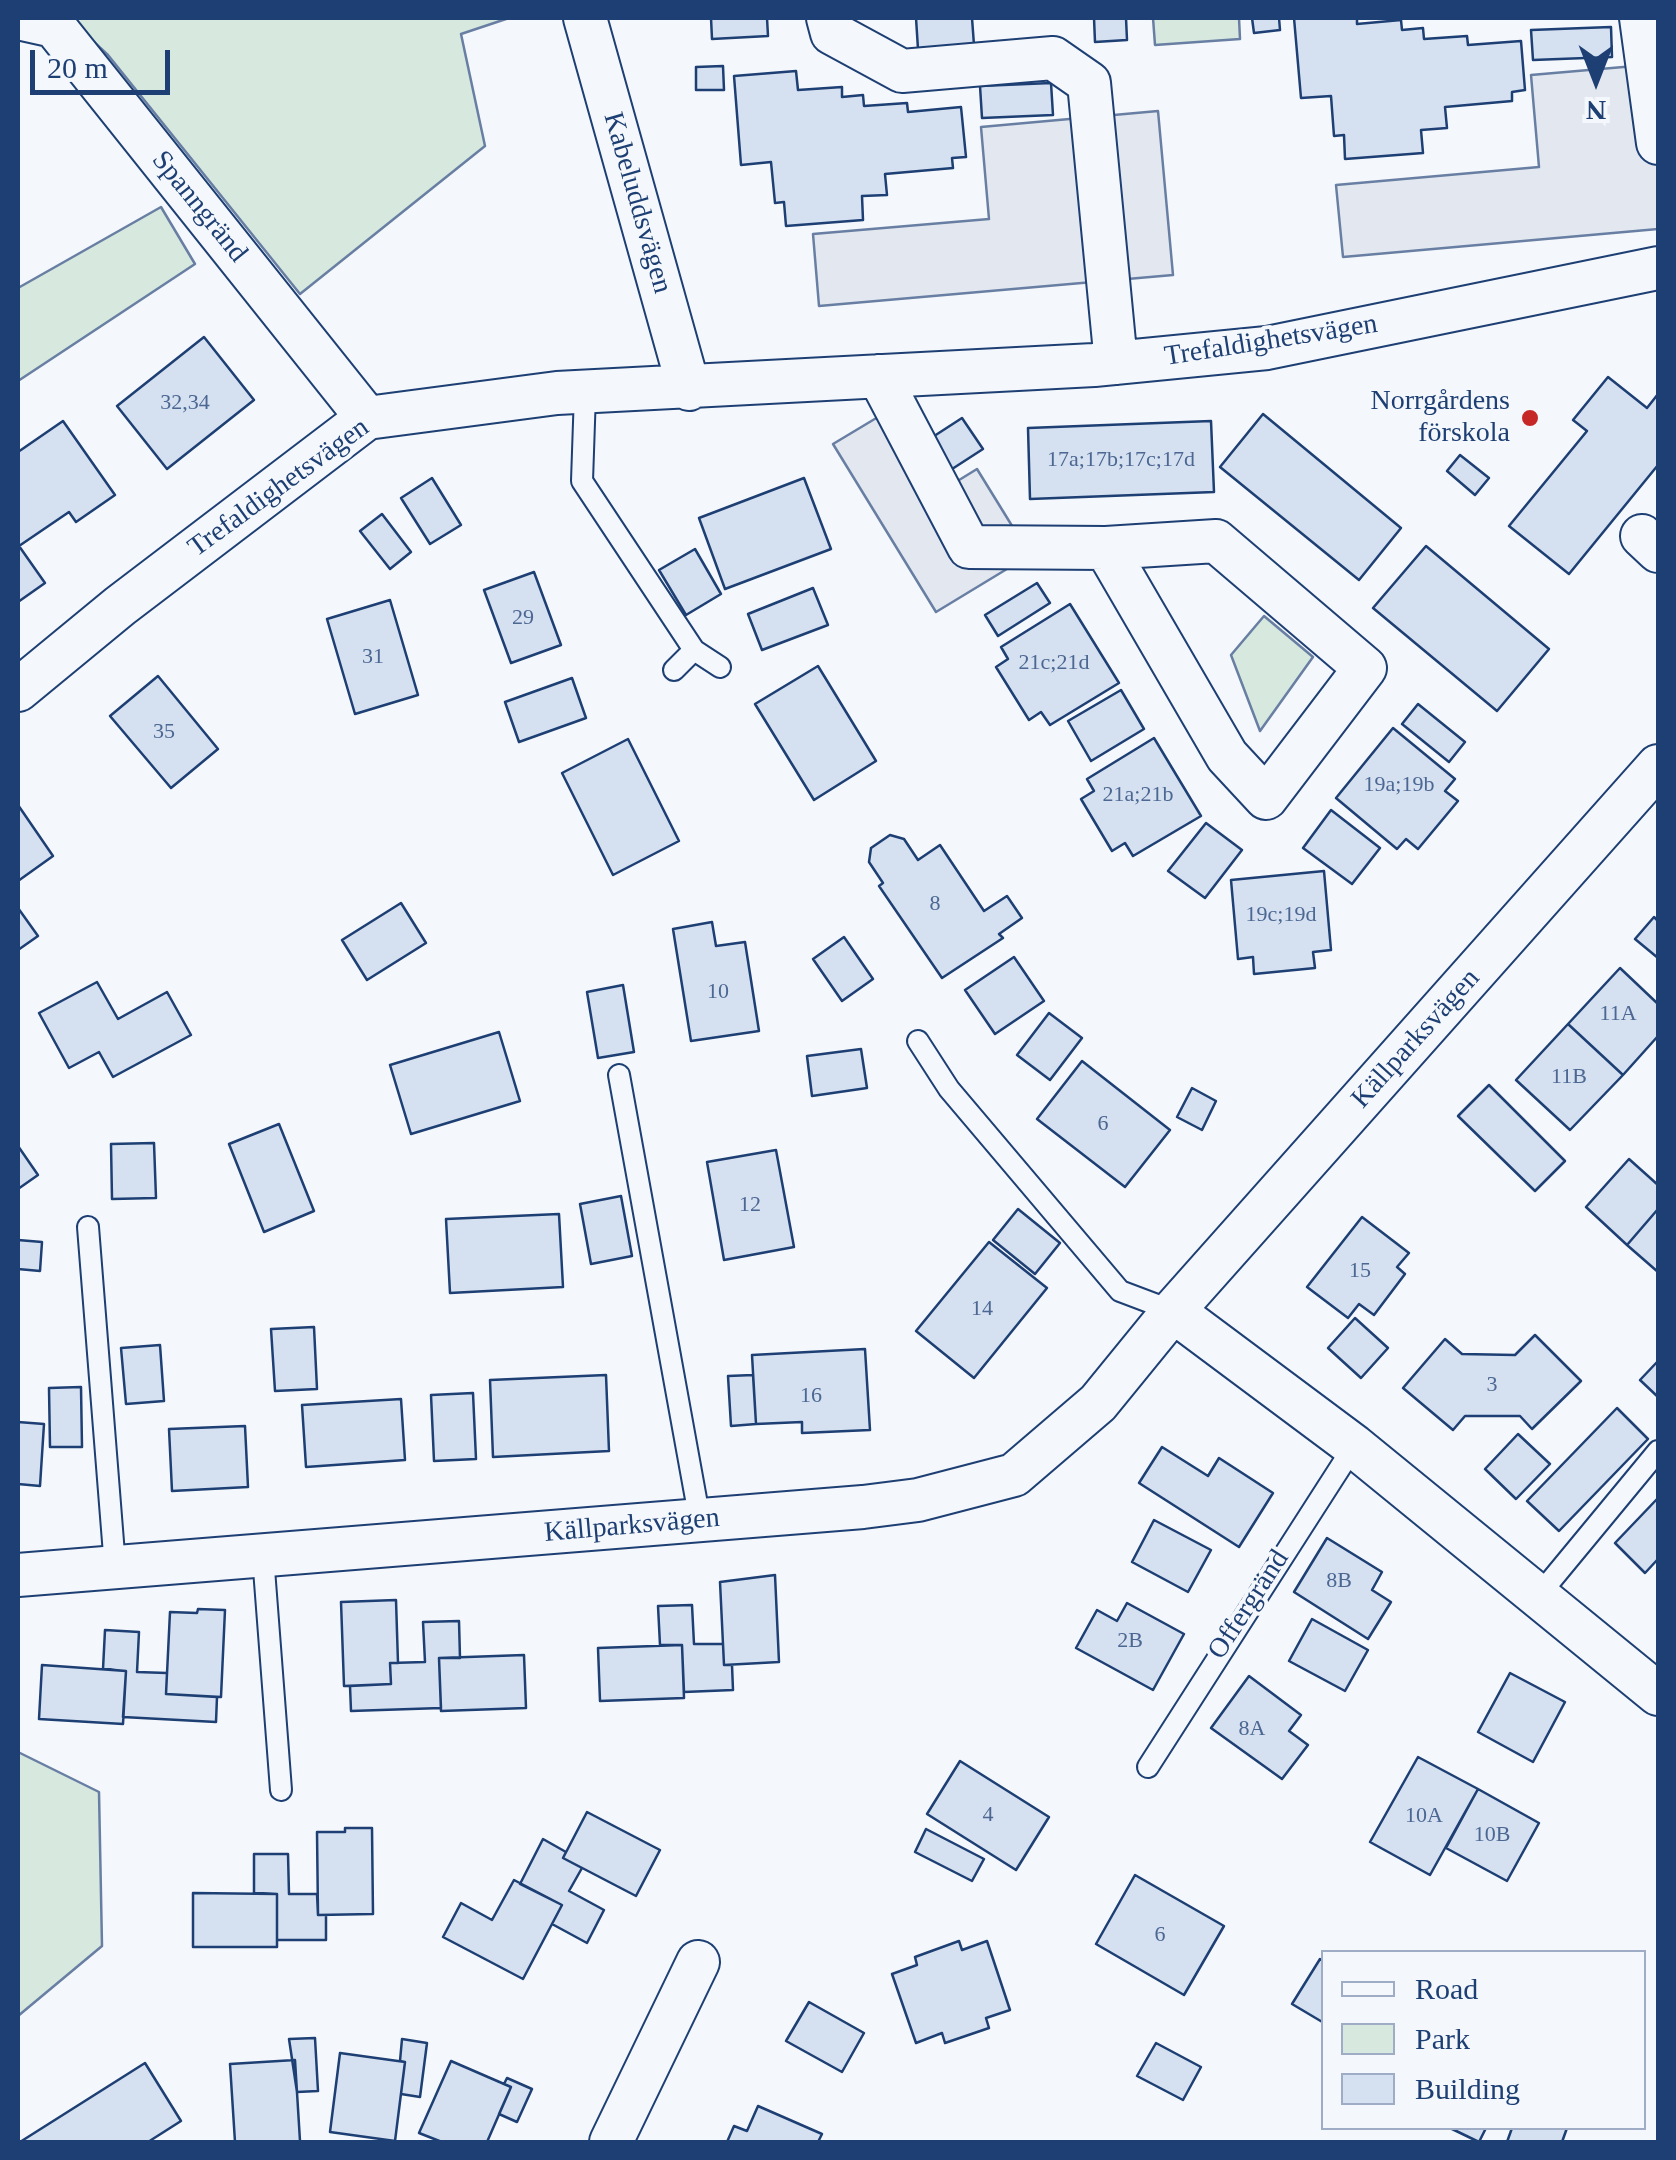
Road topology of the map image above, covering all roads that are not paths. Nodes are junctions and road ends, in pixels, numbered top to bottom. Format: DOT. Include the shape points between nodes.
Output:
graph roads {
  1 [pos="18,18"];
  2 [pos="586,18"];
  3 [pos="828,18"];
  4 [pos="1641,18"];
  5 [pos="1658,144"];
  6 [pos="1658,268"];
  7 [pos="1116,363"];
  8 [pos="879,376"];
  9 [pos="688,390"];
  10 [pos="585,392"];
  11 [pos="367,418"];
  12 [pos="1106,548"];
  13 [pos="694,650"];
  14 [pos="720,667"];
  15 [pos="674,670"];
  16 [pos="18,690"];
  17 [pos="1658,766"];
  18 [pos="918,1042"];
  19 [pos="619,1075"];
  20 [pos="88,1227"];
  21 [pos="1174,1311"];
  22 [pos="1354,1446"];
  23 [pos="1658,1450"];
  24 [pos="700,1520"];
  25 [pos="263,1556"];
  26 [pos="115,1567"];
  27 [pos="18,1575"];
  28 [pos="1539,1594"];
  29 [pos="1658,1694"];
  30 [pos="1148,1767"];
  31 [pos="282,1790"];
  32 [pos="698,1962"];
  33 [pos="611,2142"];
  1 -- 11 [label="street, Spanngränd" via="54,26"];
  2 -- 9 [label="street, Kabeluddsvägen"];
  3 -- 7 [label="street" via="832,34 902,71 1053,58 1089,82"];
  4 -- 5 [label="street"];
  6 -- 7 [label="street, Trefaldighetsvägen" via="1268,348"];
  7 -- 8 [label="street, Trefaldighetsvägen"];
  8 -- 9 [label="street, Trefaldighetsvägen"];
  8 -- 12 [label="street" via="969,547"];
  9 -- 10 [label="street, Trefaldighetsvägen"];
  10 -- 11 [label="street, Trefaldighetsvägen"];
  10 -- 13 [label="lane" via="582,480"];
  11 -- 16 [label="street, Trefaldighetsvägen"];
  12 -- 12 [label="street" via="1226,756 1266,798 1365,668 1216,542"];
  13 -- 14 [label="lane"];
  13 -- 15 [label="lane"];
  17 -- 21 [label="street, Källparksvägen"];
  18 -- 21 [label="lane" via="949,1089 1120,1291"];
  19 -- 24 [label="lane"];
  20 -- 26 [label="lane"];
  21 -- 22 [label="street"];
  21 -- 24 [label="street, Källparksvägen" via="1098,1403 1014,1474 918,1500"];
  22 -- 28 [label="street"];
  22 -- 30 [label="lane, Offergränd"];
  23 -- 28 [label="lane"];
  24 -- 25 [label="street, Källparksvägen"];
  25 -- 26 [label="street, Källparksvägen"];
  25 -- 31 [label="lane"];
  26 -- 27 [label="street, Källparksvägen"];
  28 -- 29 [label="street"];
  32 -- 33 [label="street"];
}
